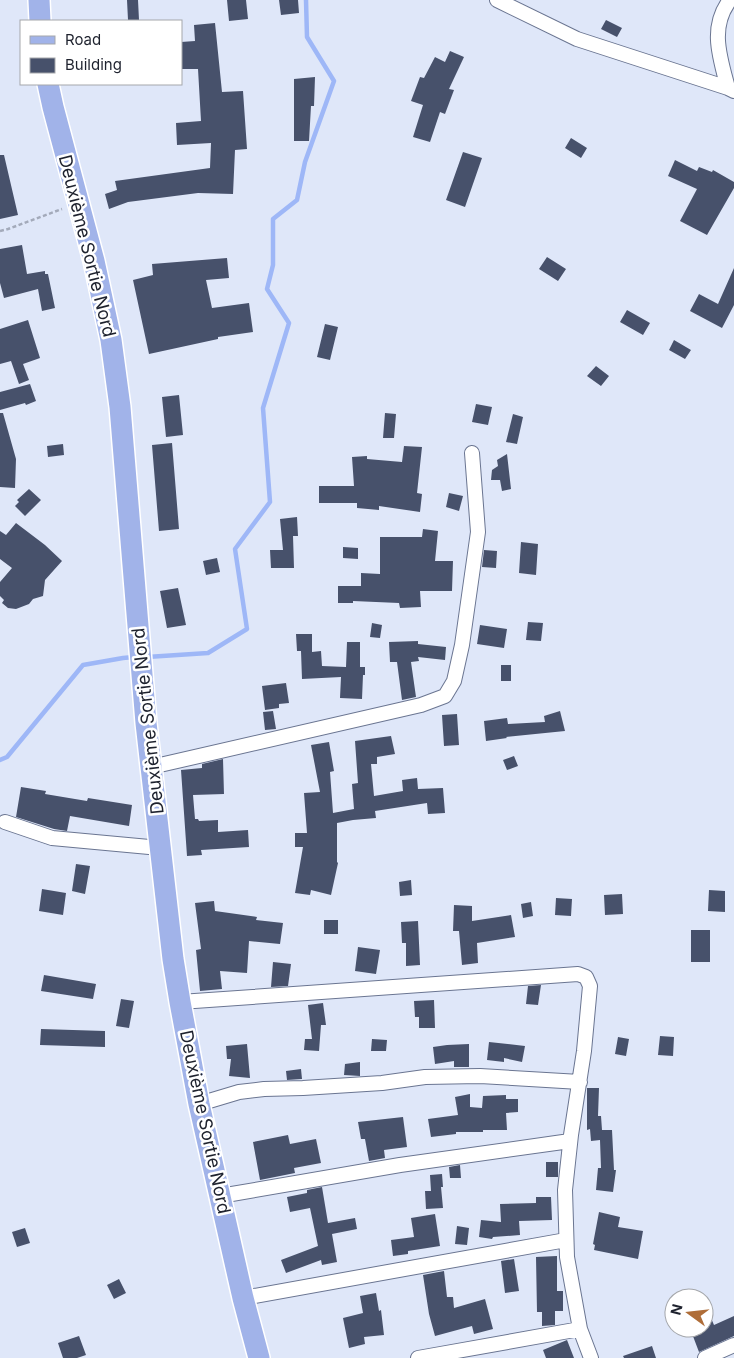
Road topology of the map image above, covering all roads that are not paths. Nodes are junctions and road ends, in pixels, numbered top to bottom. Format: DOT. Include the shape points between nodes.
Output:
graph roads {
  1 [pos="39,0"];
  2 [pos="497,0"];
  3 [pos="730,0"];
  4 [pos="40,20"];
  5 [pos="48,85"];
  6 [pos="731,89"];
  7 [pos="472,453"];
  8 [pos="151,767"];
  9 [pos="5,822"];
  10 [pos="160,848"];
  11 [pos="180,1002"];
  12 [pos="580,1082"];
  13 [pos="199,1104"];
  14 [pos="570,1141"];
  15 [pos="220,1196"];
  16 [pos="566,1240"];
  17 [pos="243,1298"];
  18 [pos="580,1329"];
  19 [pos="734,1345"];
  20 [pos="259,1358"];
  21 [pos="418,1358"];
  22 [pos="591,1358"];
  23 [pos="705,1358"];
  1 -- 4 [label="main road"];
  2 -- 6 [label="street" via="577,39"];
  3 -- 6 [label="street" via="717,29 719,56"];
  5 -- 8 [label="main road, Deuxième Sortie Nord" via="111,340 129,502"];
  7 -- 8 [label="street" via="478,532 462,645 454,681 445,696 421,705"];
  8 -- 10 [label="main road, Deuxième Sortie Nord"];
  9 -- 10 [label="street" via="52,838"];
  10 -- 11 [label="main road, Deuxième Sortie Nord"];
  11 -- 12 [label="street" via="578,974 586,977 590,986"];
  11 -- 13 [label="main road, Deuxième Sortie Nord"];
  12 -- 13 [label="street" via="480,1076 425,1077 382,1083 264,1089 239,1092"];
  12 -- 14 [label="street"];
  13 -- 15 [label="main road, Deuxième Sortie Nord"];
  14 -- 15 [label="street" via="400,1165"];
  14 -- 16 [label="street" via="565,1190"];
  15 -- 17 [label="main road, Deuxième Sortie Nord"];
  16 -- 17 [label="street"];
  16 -- 18 [label="street"];
  17 -- 20 [label="main road, Deuxième Sortie Nord"];
  18 -- 21 [label="street"];
  18 -- 22 [label="street"];
  19 -- 23 [label="street"];
}
